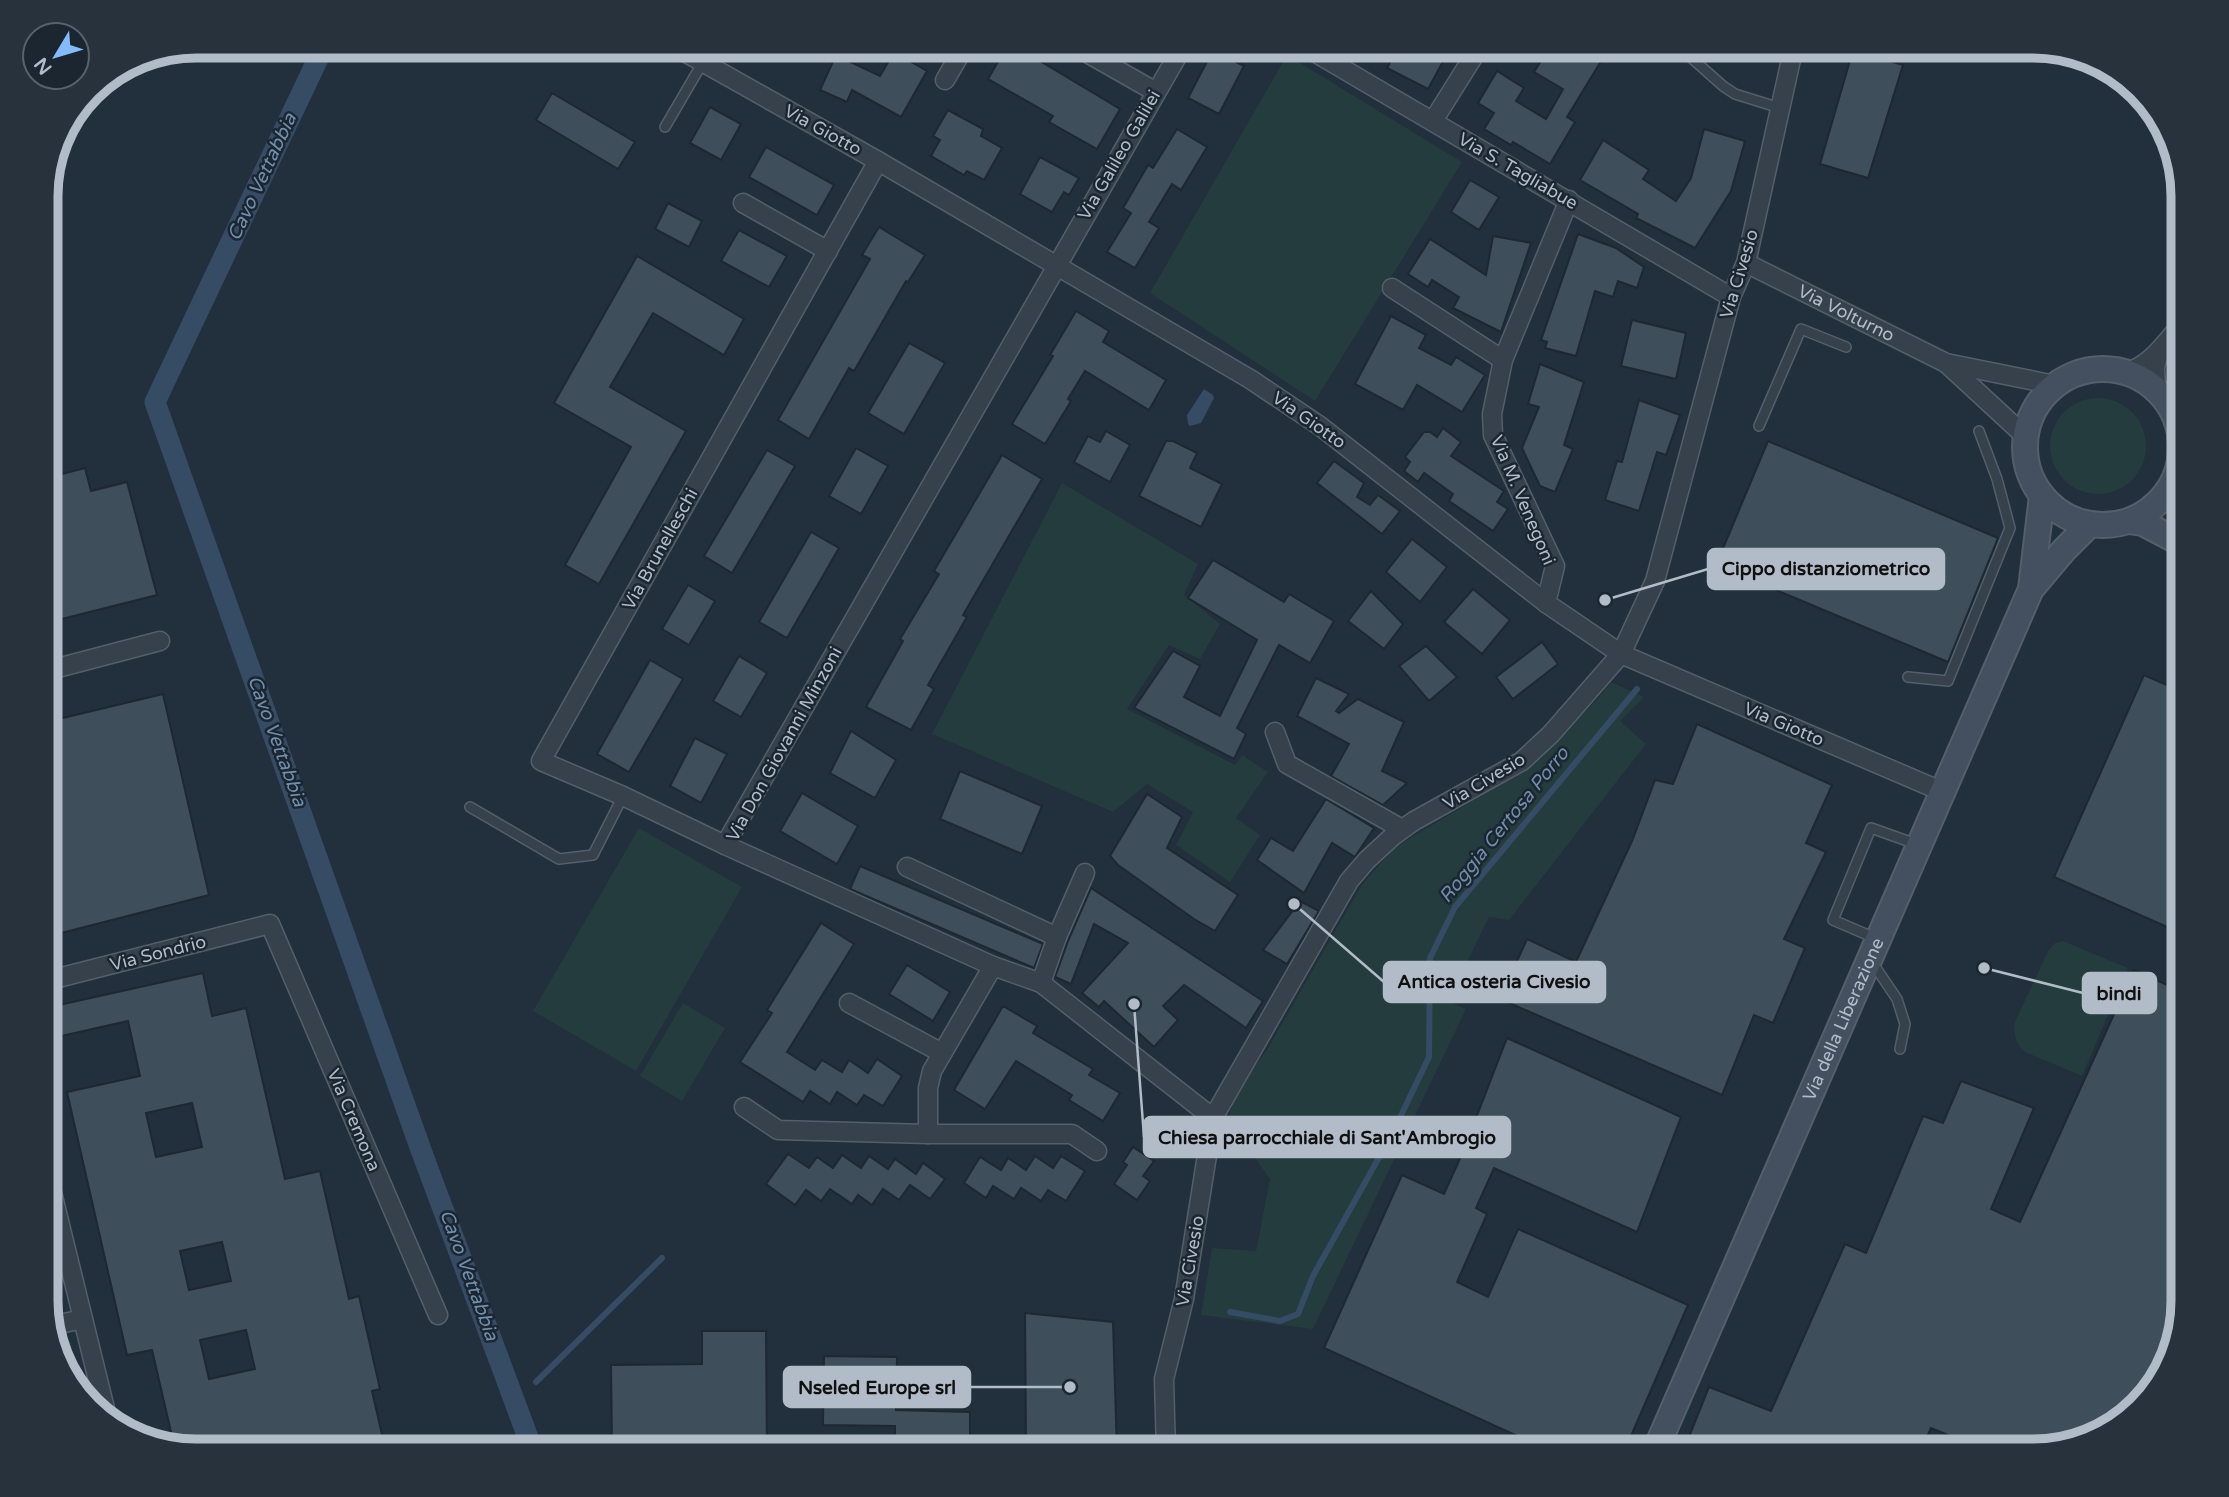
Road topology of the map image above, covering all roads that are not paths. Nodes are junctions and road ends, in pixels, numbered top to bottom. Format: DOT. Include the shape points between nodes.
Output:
graph roads {
  1 [pos="697,58"];
  2 [pos="958,58"];
  3 [pos="1096,58"];
  4 [pos="1176,58"];
  5 [pos="1325,58"];
  6 [pos="1472,58"];
  7 [pos="1692,58"];
  8 [pos="1791,58"];
  9 [pos="703,62"];
  10 [pos="946,80"];
  11 [pos="1156,92"];
  12 [pos="1780,108"];
  13 [pos="1433,121"];
  14 [pos="665,127"];
  15 [pos="878,161"];
  16 [pos="1569,200"];
  17 [pos="743,203"];
  18 [pos="828,251"];
  19 [pos="1746,262"];
  20 [pos="1056,264"];
  21 [pos="1392,288"];
  22 [pos="1731,296"];
  23 [pos="2171,337"];
  24 [pos="1846,348"];
  25 [pos="2160,350"];
  26 [pos="1503,360"];
  27 [pos="1946,363"];
  28 [pos="2127,372"];
  29 [pos="2055,384"];
  30 [pos="2156,389"];
  31 [pos="2171,407"];
  32 [pos="1759,426"];
  33 [pos="1979,431"];
  34 [pos="2025,436"];
  35 [pos="2171,486"];
  36 [pos="2042,496"];
  37 [pos="2129,521"];
  38 [pos="2090,524"];
  39 [pos="2171,538"];
  40 [pos="2031,589"];
  41 [pos="1546,603"];
  42 [pos="160,642"];
  43 [pos="1621,654"];
  44 [pos="58,668"];
  45 [pos="1908,677"];
  46 [pos="1275,732"];
  47 [pos="1941,791"];
  48 [pos="623,796"];
  49 [pos="470,807"];
  50 [pos="1402,830"];
  51 [pos="1918,844"];
  52 [pos="725,845"];
  53 [pos="907,867"];
  54 [pos="1085,873"];
  55 [pos="270,925"];
  56 [pos="1057,937"];
  57 [pos="1873,949"];
  58 [pos="993,966"];
  59 [pos="58,978"];
  60 [pos="1041,982"];
  61 [pos="849,1003"];
  62 [pos="1900,1049"];
  63 [pos="942,1053"];
  64 [pos="744,1107"];
  65 [pos="1213,1118"];
  66 [pos="928,1134"];
  67 [pos="1097,1151"];
  68 [pos="58,1217"];
  69 [pos="438,1315"];
  70 [pos="83,1319"];
  71 [pos="60,1324"];
  72 [pos="104,1404"];
  73 [pos="1166,1439"];
  74 [pos="1660,1439"];
  1 -- 9 [label="street, Via Giotto"];
  2 -- 10 [label="street"];
  3 -- 11 [label="street"];
  4 -- 11 [label="street, Via Galileo Galilei"];
  5 -- 13 [label="street, Via S. Tagliabue"];
  6 -- 13 [label="street"];
  7 -- 12 [label="lane" via="1735,94"];
  8 -- 12 [label="street, Via Civesio"];
  9 -- 14 [label="lane"];
  9 -- 15 [label="street, Via Giotto"];
  11 -- 20 [label="street, Via Galileo Galilei"];
  12 -- 19 [label="street, Via Civesio"];
  13 -- 16 [label="street, Via S. Tagliabue"];
  15 -- 18 [label="street, Via Brunelleschi"];
  15 -- 20 [label="street, Via Giotto"];
  16 -- 22 [label="street, Via S. Tagliabue"];
  16 -- 26 [label="street, Via M. Venegoni"];
  17 -- 18 [label="street"];
  18 -- 48 [label="street, Via Brunelleschi" via="541,761"];
  19 -- 22 [label="street, Via Civesio"];
  19 -- 27 [label="street, Via Volturno"];
  20 -- 41 [label="street, Via Giotto" via="1320,426"];
  20 -- 52 [label="street, Via Don Giovanni Minzoni"];
  21 -- 26 [label="street"];
  22 -- 43 [label="street, Via Civesio" via="1655,581"];
  23 -- 25 [label="street"];
  24 -- 32 [label="lane" via="1801,329"];
  25 -- 28 [label="street"];
  25 -- 30 [label="street"];
  26 -- 41 [label="street, Via M. Venegoni" via="1492,414 1493,435 1555,566"];
  27 -- 29 [label="street, Via Volturno"];
  27 -- 34 [label="street, Via Volturno"];
  28 -- 29 [label="street" via="2106,368 2081,372"];
  28 -- 30 [label="street"];
  29 -- 34 [label="street" via="2039,402"];
  30 -- 31 [label="street"];
  33 -- 45 [label="lane" via="2010,528 1948,681"];
  34 -- 36 [label="street" via="2026,460"];
  35 -- 37 [label="street" via="2146,513"];
  36 -- 38 [label="street" via="2063,514"];
  36 -- 40 [label="street, Via della Liberazione"];
  37 -- 38 [label="street"];
  37 -- 39 [label="street"];
  38 -- 40 [label="street, Via della Liberazione"];
  40 -- 47 [label="street, Via della Liberazione"];
  41 -- 43 [label="street, Via Giotto"];
  42 -- 44 [label="street"];
  43 -- 47 [label="street, Via Giotto"];
  43 -- 50 [label="street, Via Civesio" via="1522,761"];
  46 -- 50 [label="street" via="1287,764"];
  47 -- 51 [label="street, Via della Liberazione"];
  48 -- 49 [label="lane" via="593,855 559,859"];
  48 -- 52 [label="street, Via Brunelleschi"];
  50 -- 65 [label="street, Via Civesio" via="1349,881"];
  51 -- 57 [label="street, Via della Liberazione"];
  51 -- 57 [label="lane" via="1871,828 1833,920"];
  52 -- 58 [label="street, Via Don Giovanni Minzoni"];
  53 -- 56 [label="street"];
  54 -- 56 [label="street"];
  55 -- 59 [label="street, Via Sondrio"];
  55 -- 69 [label="street, Via Cremona"];
  56 -- 60 [label="street"];
  57 -- 62 [label="lane" via="1905,1024"];
  57 -- 74 [label="street, Via della Liberazione"];
  58 -- 60 [label="street, Via Don Giovanni Minzoni"];
  58 -- 63 [label="street"];
  60 -- 65 [label="street, Via Don Giovanni Minzoni"];
  61 -- 63 [label="street"];
  63 -- 66 [label="street" via="928,1088"];
  64 -- 66 [label="street" via="778,1130"];
  65 -- 73 [label="street, Via Civesio" via="1184,1299 1164,1379"];
  66 -- 67 [label="street" via="1072,1134"];
  68 -- 70 [label="street"];
  70 -- 71 [label="street"];
  70 -- 72 [label="street"];
}
